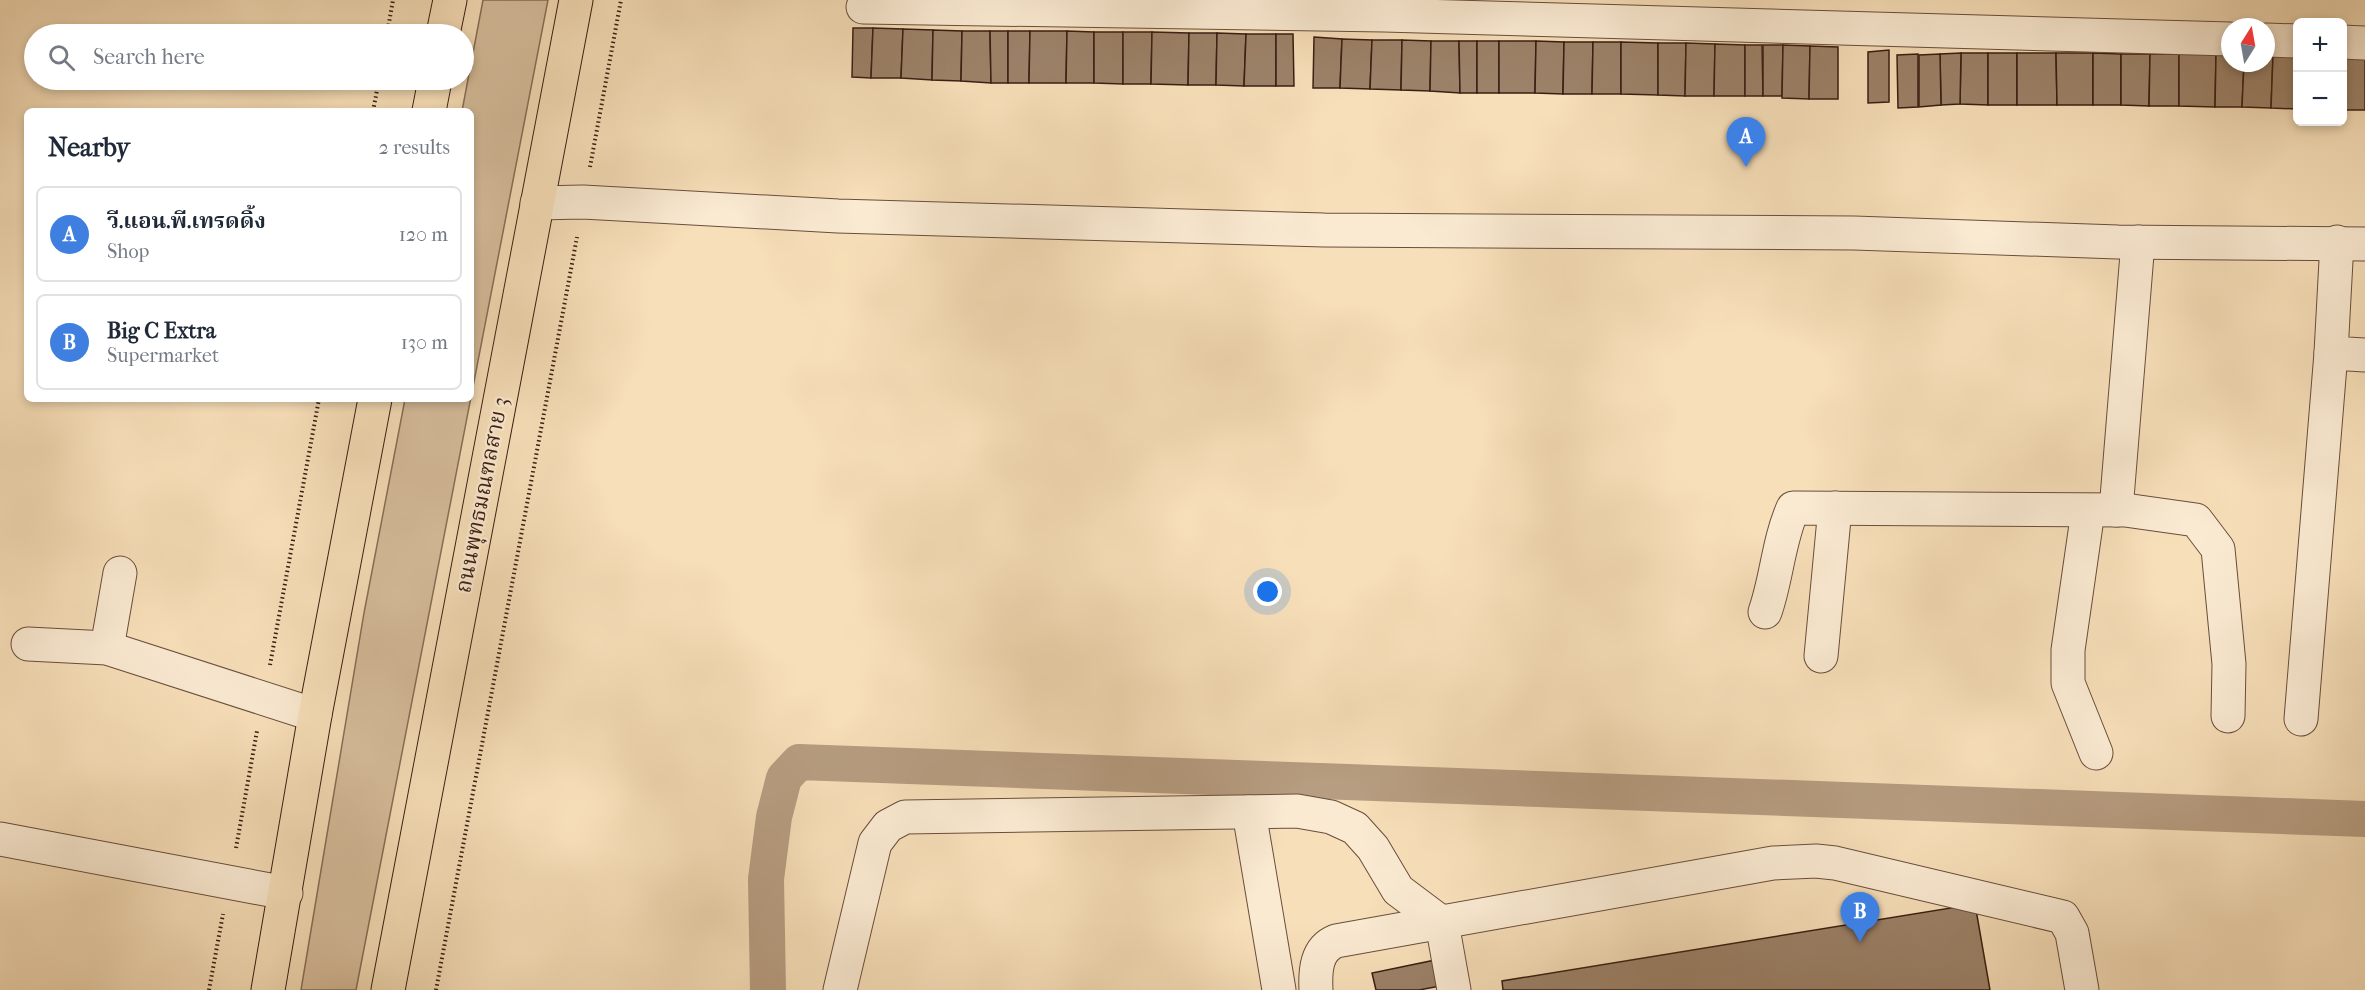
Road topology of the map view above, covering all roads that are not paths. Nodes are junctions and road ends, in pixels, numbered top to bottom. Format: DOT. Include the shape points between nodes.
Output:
graph roads {
  1 [pos="450,0"];
  2 [pos="576,0"];
  3 [pos="863,7"];
  4 [pos="445,24"];
  5 [pos="2221,39"];
  6 [pos="2275,40"];
  7 [pos="2293,41"];
  8 [pos="2347,42"];
  9 [pos="2365,43"];
  10 [pos="433,90"];
  11 [pos="430,108"];
  12 [pos="537,203"];
  13 [pos="2138,242"];
  14 [pos="2351,243"];
  15 [pos="2331,353"];
  16 [pos="2365,355"];
  17 [pos="374,402"];
  18 [pos="1835,508"];
  19 [pos="2102,511"];
  20 [pos="120,573"];
  21 [pos="1765,612"];
  22 [pos="28,644"];
  23 [pos="107,648"];
  24 [pos="1821,656"];
  25 [pos="315,715"];
  26 [pos="2228,716"];
  27 [pos="2301,718"];
  28 [pos="2096,753"];
  29 [pos="1249,812"];
  30 [pos="0,838"];
  31 [pos="285,893"];
  32 [pos="1442,922"];
  33 [pos="268,990"];
  34 [pos="388,990"];
  35 [pos="840,990"];
  36 [pos="1279,990"];
  37 [pos="1316,990"];
  38 [pos="1454,990"];
  39 [pos="2082,990"];
  1 -- 4 [label="main road"];
  2 -- 12 [label="main road, ถนนพุทธมณฑลสาย 3"];
  3 -- 5 [label="street" via="1384,15"];
  6 -- 7 [label="street"];
  8 -- 9 [label="street"];
  10 -- 11 [label="main road"];
  12 -- 13 [label="street" via="1324,230 1854,233"];
  12 -- 34 [label="main road, ถนนพุทธมณฑลสาย 3"];
  13 -- 14 [label="street"];
  13 -- 19 [label="street"];
  14 -- 15 [label="street"];
  15 -- 16 [label="street"];
  15 -- 27 [label="street"];
  17 -- 25 [label="main road"];
  18 -- 19 [label="street"];
  18 -- 21 [label="street" via="1793,508 1783,530"];
  18 -- 24 [label="street"];
  19 -- 26 [label="street" via="2196,520 2218,549 2229,664"];
  19 -- 28 [label="street" via="2068,650 2068,683"];
  20 -- 23 [label="street"];
  22 -- 23 [label="street"];
  23 -- 25 [label="street"];
  25 -- 31 [label="main road"];
  29 -- 32 [label="street" via="1319,813 1355,828 1373,848 1398,890"];
  29 -- 35 [label="street" via="916,815 895,821 875,843"];
  29 -- 36 [label="street"];
  30 -- 31 [label="street"];
  31 -- 33 [label="main road"];
  32 -- 37 [label="street" via="1329,944 1320,955"];
  32 -- 38 [label="street"];
  32 -- 39 [label="street" via="1773,863 1816,861 2063,917 2072,933"];
}
